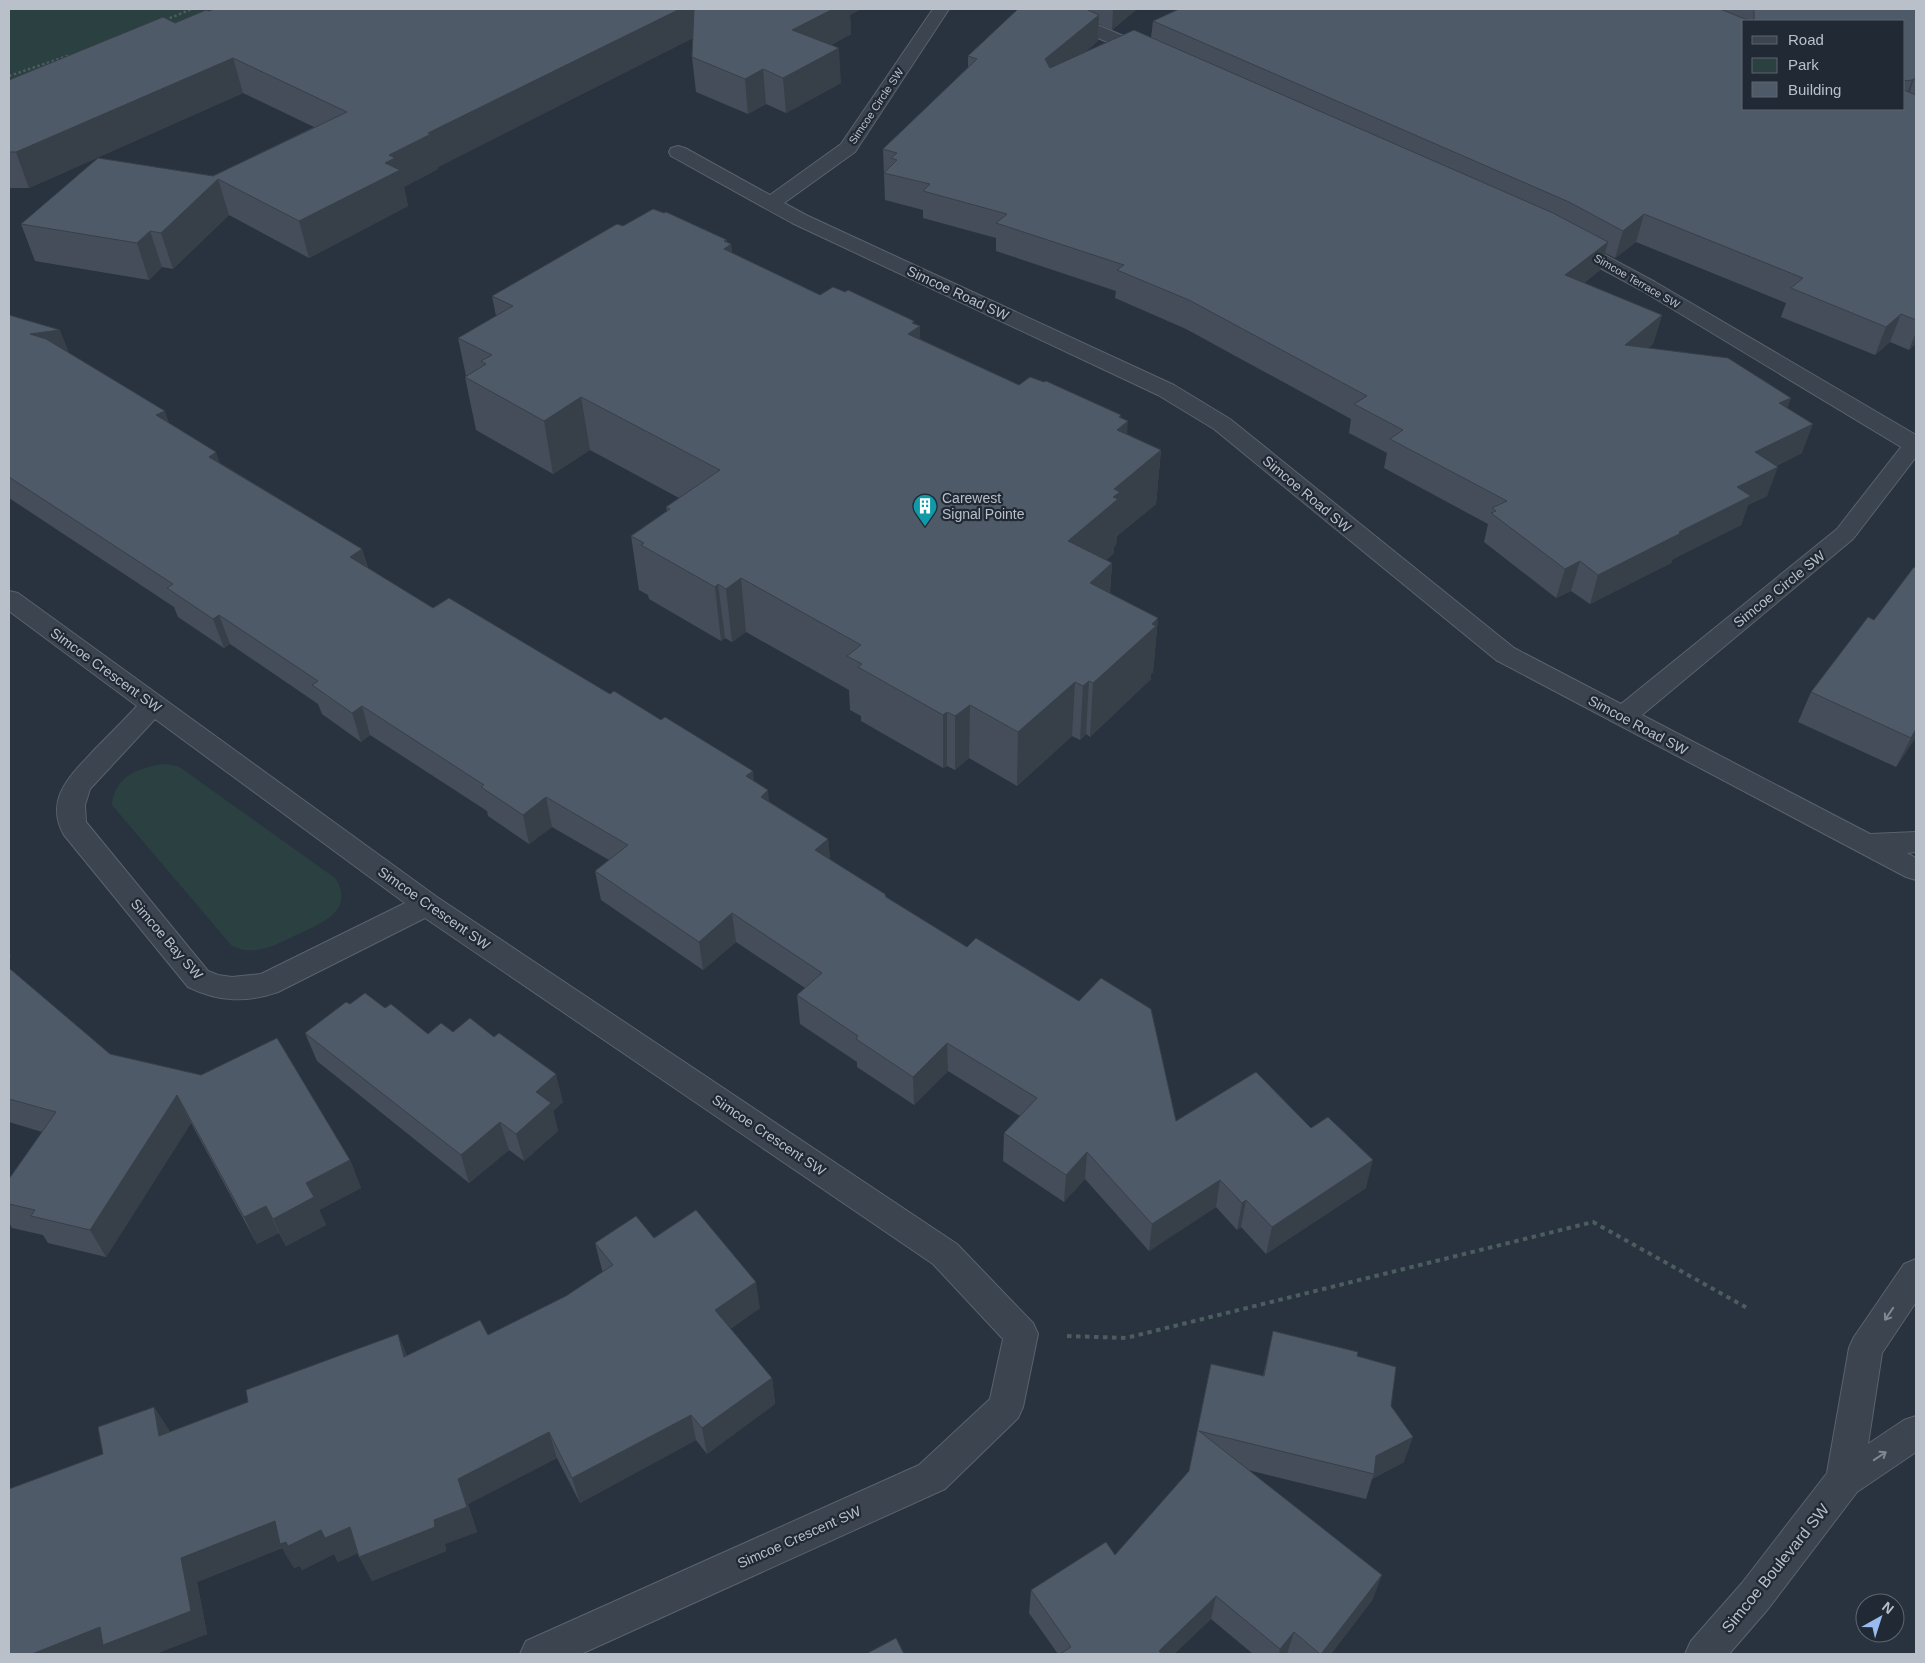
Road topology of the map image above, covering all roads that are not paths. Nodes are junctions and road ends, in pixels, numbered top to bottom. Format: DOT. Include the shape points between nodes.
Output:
graph roads {
  1 [pos="941,9"];
  2 [pos="1046,9"];
  3 [pos="1164,61"];
  4 [pos="678,152"];
  5 [pos="770,204"];
  6 [pos="1554,235"];
  7 [pos="1915,443"];
  8 [pos="9,599"];
  9 [pos="154,704"];
  10 [pos="1622,717"];
  11 [pos="1916,842"];
  12 [pos="1866,844"];
  13 [pos="1916,870"];
  14 [pos="427,905"];
  15 [pos="1916,1274"];
  16 [pos="1916,1432"];
  17 [pos="1844,1480"];
  18 [pos="539,1654"];
  19 [pos="1704,1654"];
  1 -- 5 [label="street, Simcoe Circle SW" via="848,148"];
  2 -- 3 [label="street"];
  4 -- 5 [label="street, Simcoe Road SW"];
  5 -- 10 [label="street, Simcoe Road SW" via="1166,390 1222,424 1505,654"];
  6 -- 7 [label="street, Simcoe Terrace SW" via="1648,286"];
  7 -- 10 [label="street, Simcoe Circle SW" via="1845,534"];
  8 -- 9 [label="street, Simcoe Crescent SW"];
  9 -- 14 [label="street, Simcoe Crescent SW"];
  9 -- 14 [label="street, Simcoe Bay SW" via="79,783 72,796 69,813 74,828 198,979 213,987 232,990 268,984"];
  10 -- 12 [label="street, Simcoe Road SW"];
  11 -- 12 [label="street"];
  12 -- 13 [label="street, Simcoe Road SW"];
  14 -- 18 [label="street, Simcoe Crescent SW" via="945,1254 1021,1334 1006,1407 932,1477"];
  15 -- 17 [label="street, Simcoe Boulevard SW, one-way" via="1866,1348"];
  17 -- 16 [label="street, Simcoe Boulevard SW, one-way"];
  17 -- 19 [label="street, Simcoe Boulevard SW" via="1755,1596"];
}
